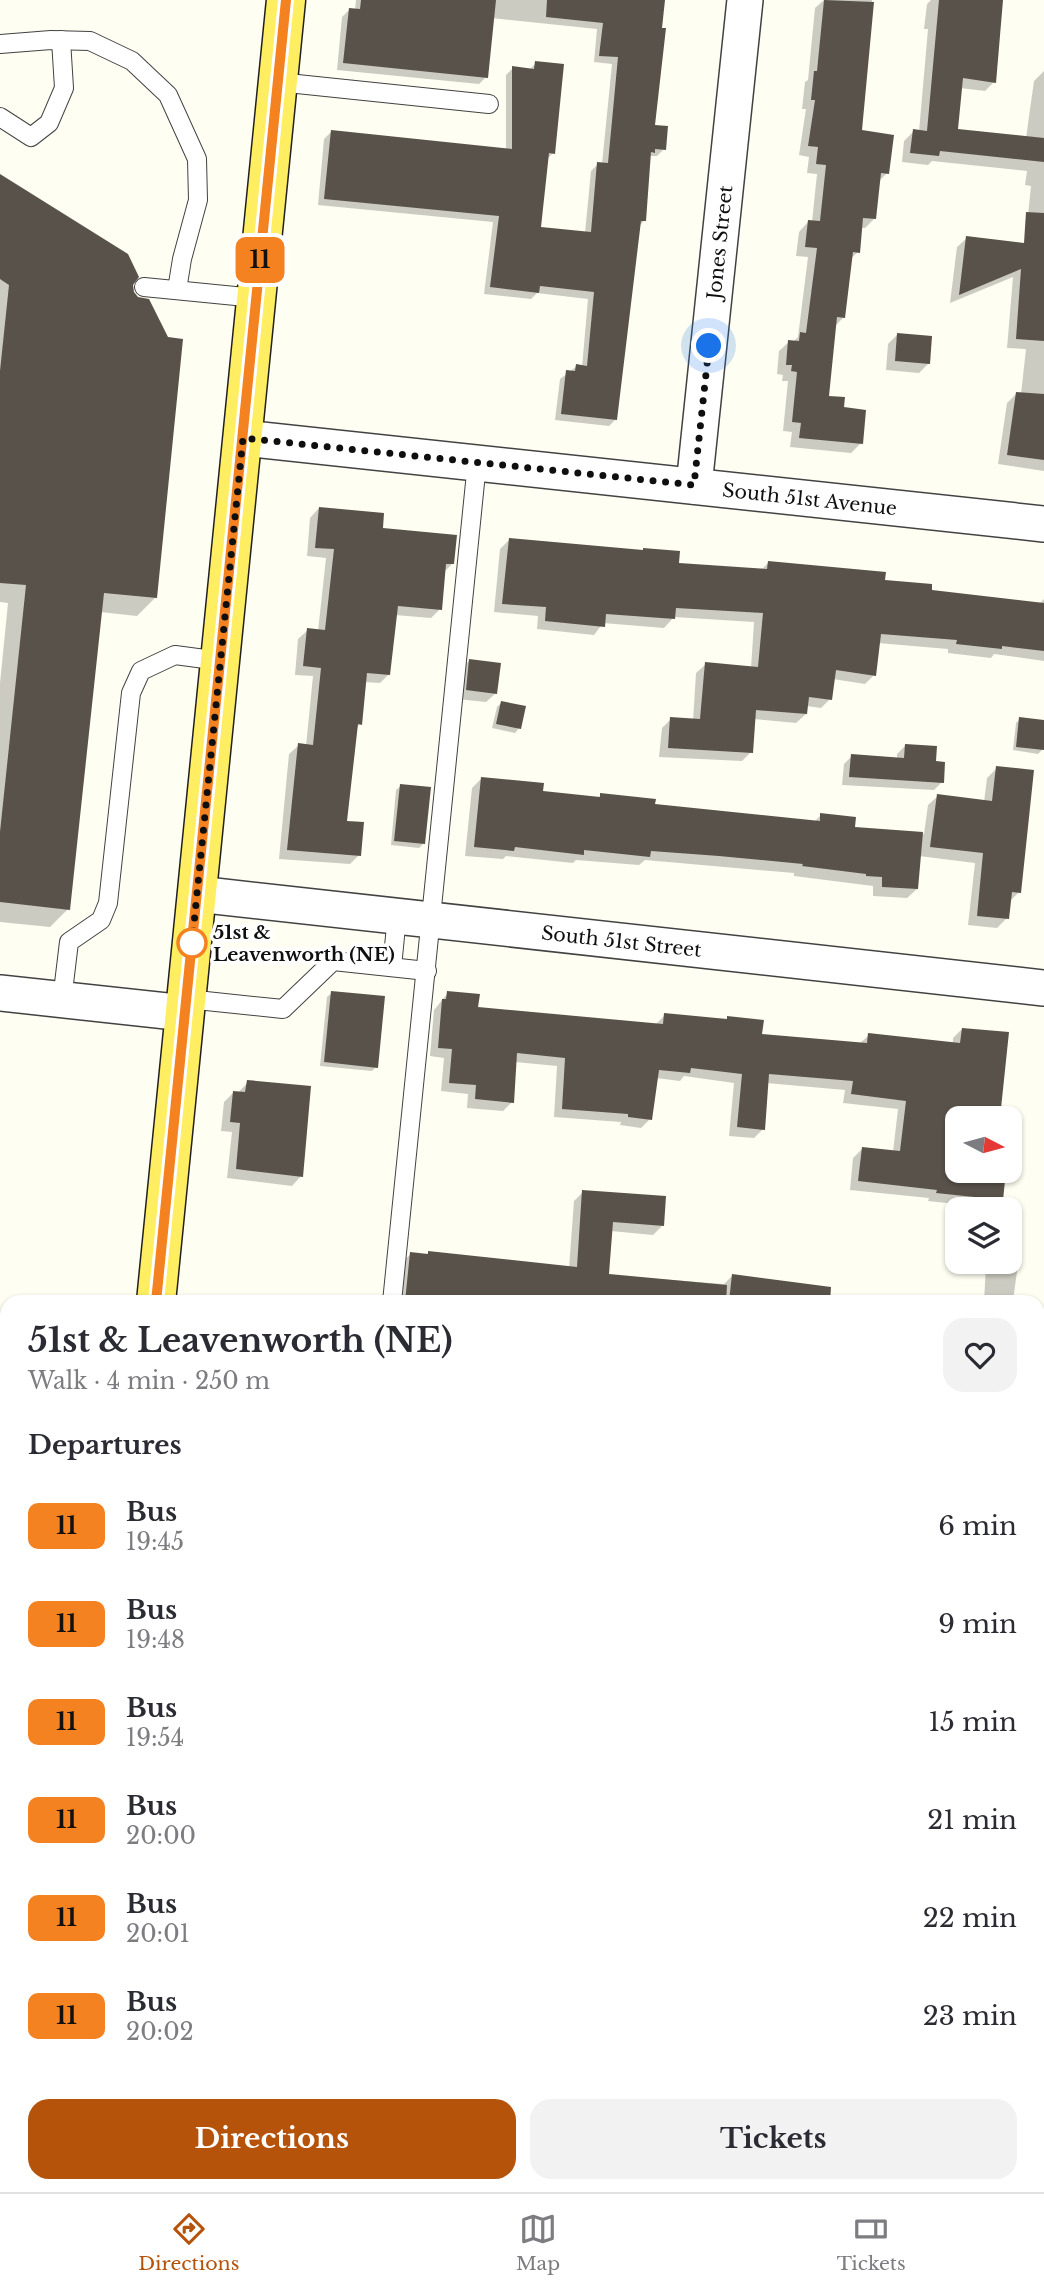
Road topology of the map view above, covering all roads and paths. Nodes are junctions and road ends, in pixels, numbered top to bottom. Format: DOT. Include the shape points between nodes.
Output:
graph roads {
  1 [pos="286,0"];
  2 [pos="745,0"];
  3 [pos="61,40"];
  4 [pos="0,44"];
  5 [pos="278,82"];
  6 [pos="489,104"];
  7 [pos="0,117"];
  8 [pos="144,287"];
  9 [pos="177,290"];
  10 [pos="256,298"];
  11 [pos="243,438"];
  12 [pos="477,463"];
  13 [pos="694,485"];
  14 [pos="1044,524"];
  15 [pos="220,661"];
  16 [pos="197,894"];
  17 [pos="397,916"];
  18 [pos="432,920"];
  19 [pos="392,967"];
  20 [pos="427,971"];
  21 [pos="1044,988"];
  22 [pos="0,993"];
  23 [pos="62,1000"];
  24 [pos="186,1006"];
  25 [pos="157,1295"];
  26 [pos="393,1295"];
  1 -- 5 [label="main road"];
  2 -- 13 [label="street, Jones Street"];
  3 -- 4 [label="lane"];
  3 -- 7 [label="lane" via="64,88 49,123 31,137"];
  3 -- 9 [label="lane" via="90,41 132,61 168,95 197,159 198,200"];
  5 -- 6 [label="lane"];
  5 -- 10 [label="main road"];
  8 -- 9 [label="lane"];
  9 -- 10 [label="lane"];
  10 -- 11 [label="main road"];
  11 -- 12 [label="street, South 51st Avenue"];
  11 -- 15 [label="main road"];
  12 -- 13 [label="street, South 51st Avenue"];
  12 -- 18 [label="lane"];
  13 -- 14 [label="street, South 51st Avenue"];
  15 -- 16 [label="main road"];
  15 -- 23 [label="lane" via="175,656 141,671 131,693 108,903 101,920 69,942"];
  16 -- 17 [label="street, South 51st Street"];
  16 -- 24 [label="main road"];
  17 -- 18 [label="street, South 51st Street"];
  17 -- 19 [label="lane"];
  18 -- 20 [label="lane"];
  18 -- 21 [label="street, South 51st Street"];
  19 -- 20 [label="lane"];
  19 -- 24 [label="lane" via="333,961 283,1009"];
  20 -- 26 [label="lane"];
  22 -- 23 [label="street"];
  23 -- 24 [label="street"];
  24 -- 25 [label="main road"];
}
